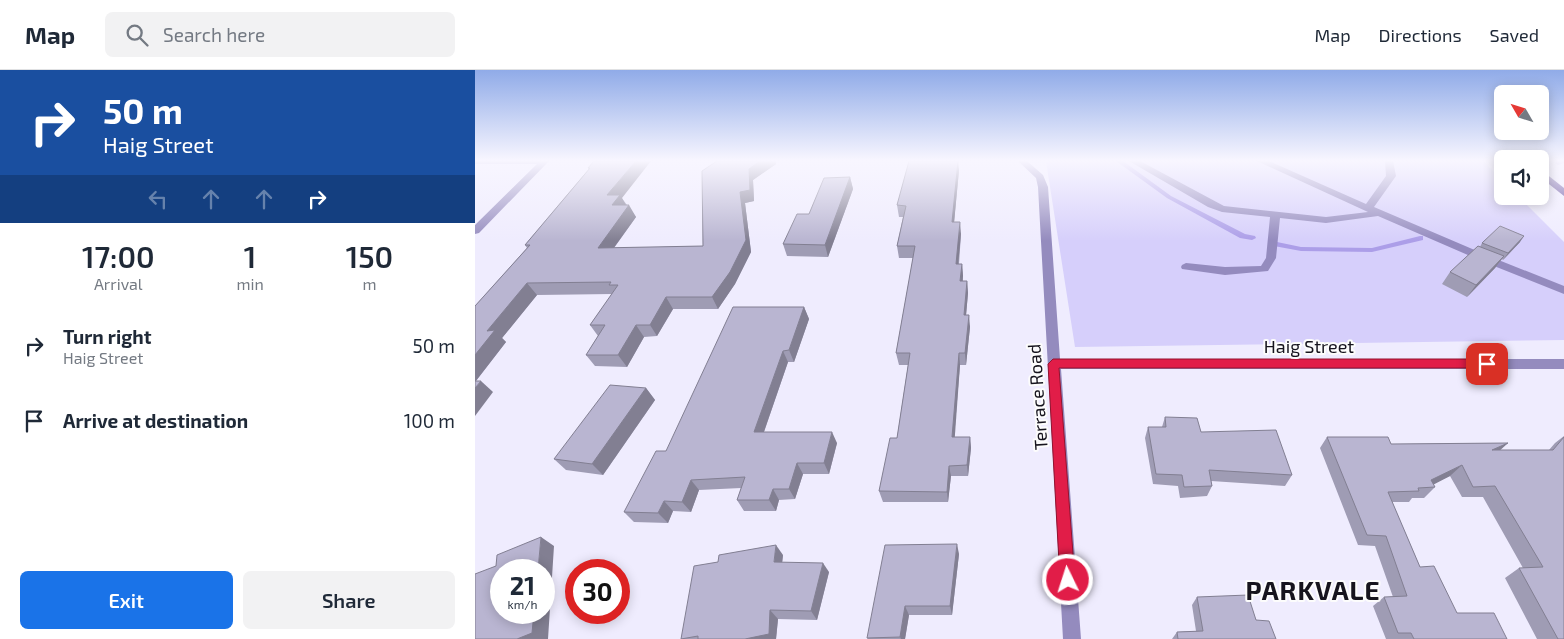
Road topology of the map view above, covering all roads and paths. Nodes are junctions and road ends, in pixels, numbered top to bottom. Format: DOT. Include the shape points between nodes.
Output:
graph roads {
  1 [pos="518,188"];
  2 [pos="1043,188"];
  3 [pos="1179,188"];
  4 [pos="1323,188"];
  5 [pos="1383,188"];
  6 [pos="1369,207"];
  7 [pos="1382,213"];
  8 [pos="1275,214"];
  9 [pos="475,231"];
  10 [pos="1186,267"];
  11 [pos="1564,290"];
  12 [pos="1053,364"];
  13 [pos="1564,364"];
  14 [pos="1072,639"];
  1 -- 9 [label="street"];
  2 -- 12 [label="street, Terrace Road"];
  3 -- 8 [label="street" via="1211,206"];
  4 -- 6 [label="street"];
  5 -- 6 [label="street"];
  6 -- 7 [label="street"];
  7 -- 8 [label="street" via="1326,220"];
  7 -- 11 [label="street" via="1486,262"];
  8 -- 10 [label="street" via="1271,258 1264,269 1246,272"];
  12 -- 13 [label="street, Haig Street"];
  12 -- 14 [label="street, Terrace Road"];
}
